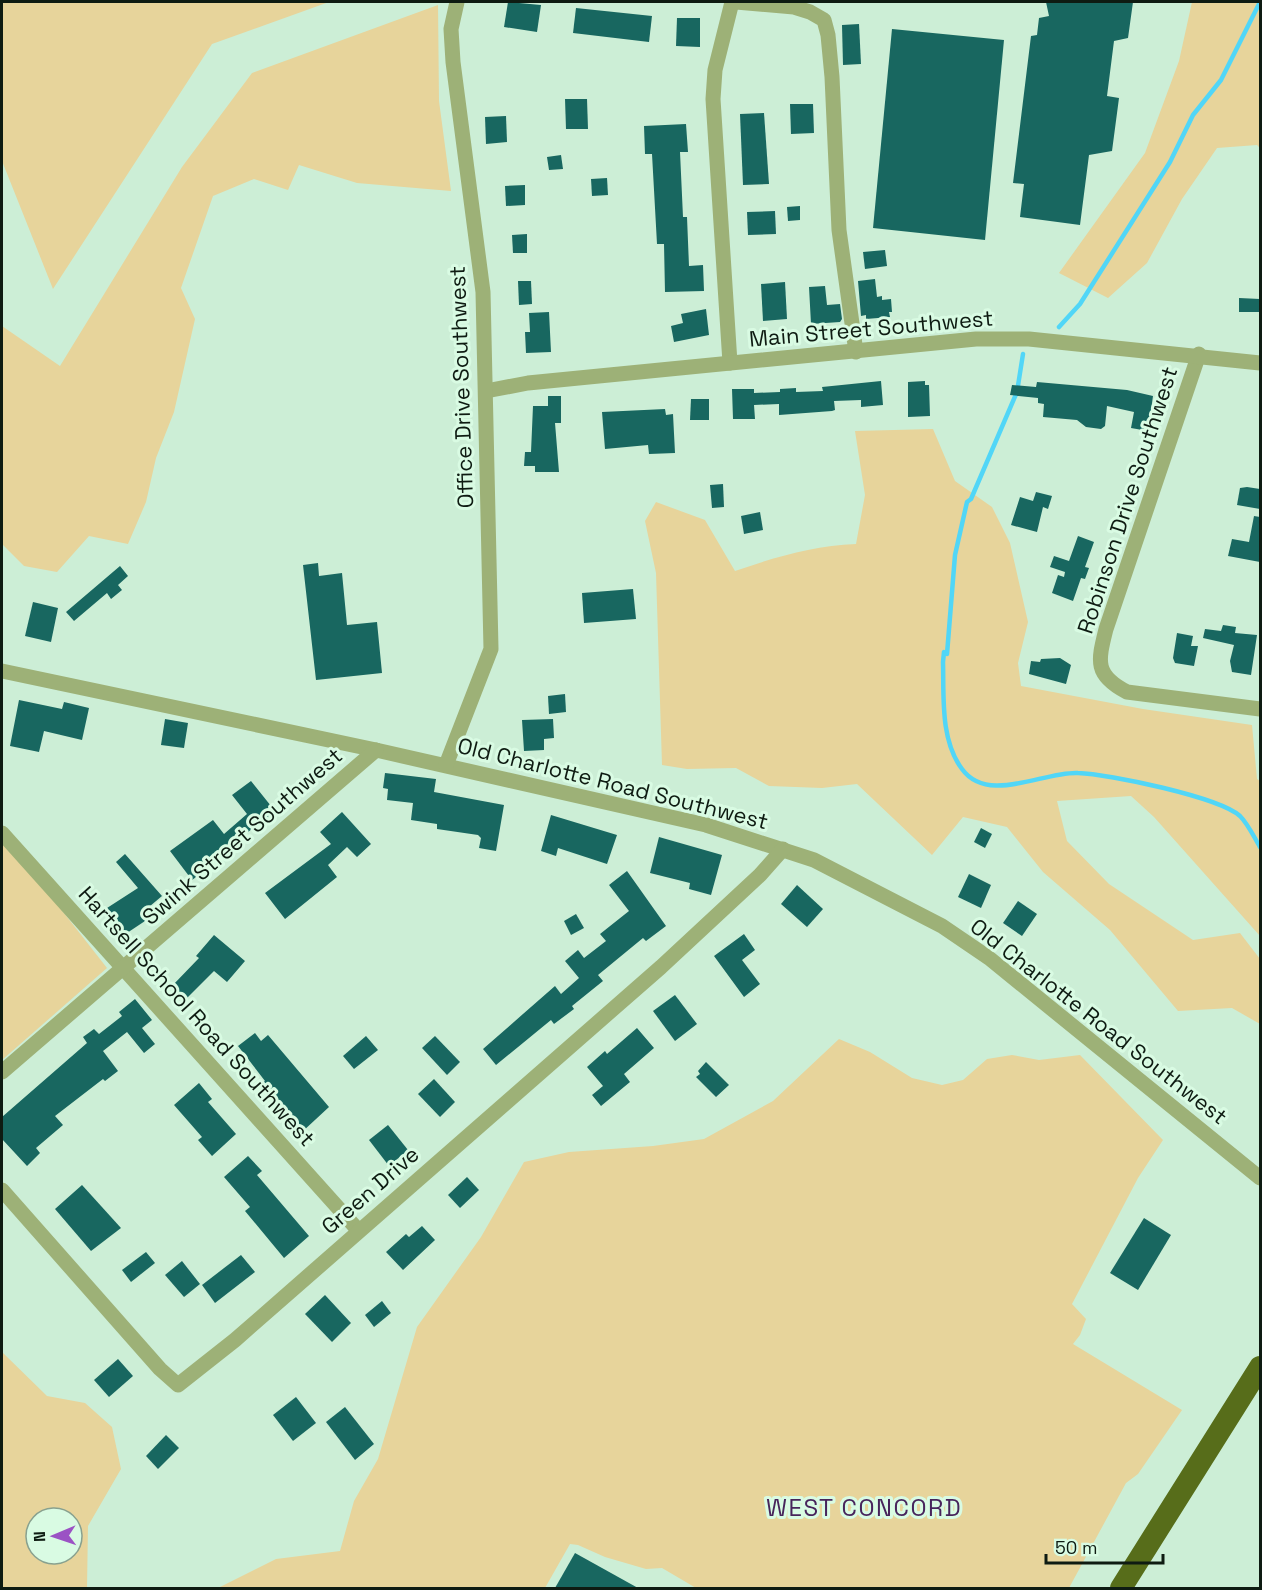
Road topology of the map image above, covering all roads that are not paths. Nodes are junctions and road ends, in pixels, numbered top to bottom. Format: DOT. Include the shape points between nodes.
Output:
graph roads {
  1 [pos="457,2"];
  2 [pos="734,2"];
  3 [pos="856,352"];
  4 [pos="1199,354"];
  5 [pos="730,363"];
  6 [pos="1260,363"];
  7 [pos="486,391"];
  8 [pos="2,671"];
  9 [pos="1260,709"];
  10 [pos="376,750"];
  11 [pos="446,765"];
  12 [pos="2,833"];
  13 [pos="783,849"];
  14 [pos="124,967"];
  15 [pos="2,1072"];
  16 [pos="1260,1178"];
  17 [pos="2,1190"];
  18 [pos="358,1230"];
  19 [pos="1260,1366"];
  20 [pos="1121,1588"];
  1 -- 7 [label="street, Office Drive Southwest" via="452,29 453,62 483,292"];
  2 -- 3 [label="street" via="794,7 824,21 832,77 839,230"];
  2 -- 5 [label="street" via="715,70 713,99"];
  3 -- 4 [label="street, Main Street Southwest" via="976,339 1029,339"];
  3 -- 5 [label="street, Main Street Southwest"];
  4 -- 6 [label="street, Main Street Southwest"];
  4 -- 9 [label="street, Robinson Drive Southwest" via="1106,629 1100,654 1101,671 1112,684 1127,692"];
  5 -- 7 [label="street, Main Street Southwest" via="528,383"];
  7 -- 11 [label="street, Office Drive Southwest" via="492,649"];
  8 -- 10 [label="street, Old Charlotte Road Southwest"];
  10 -- 11 [label="street, Old Charlotte Road Southwest"];
  10 -- 14 [label="street, Swink Street Southwest"];
  11 -- 13 [label="street, Old Charlotte Road Southwest" via="706,825"];
  12 -- 14 [label="street, Hartsell School Road Southwest"];
  13 -- 16 [label="street, Old Charlotte Road Southwest" via="814,860 942,926 1047,1003"];
  13 -- 18 [label="street, Green Drive" via="661,967"];
  14 -- 15 [label="street, Swink Street Southwest"];
  14 -- 18 [label="street, Hartsell School Road Southwest"];
  17 -- 18 [label="street, Green Drive" via="178,1385 235,1340"];
  19 -- 20 [label="highway"];
}
